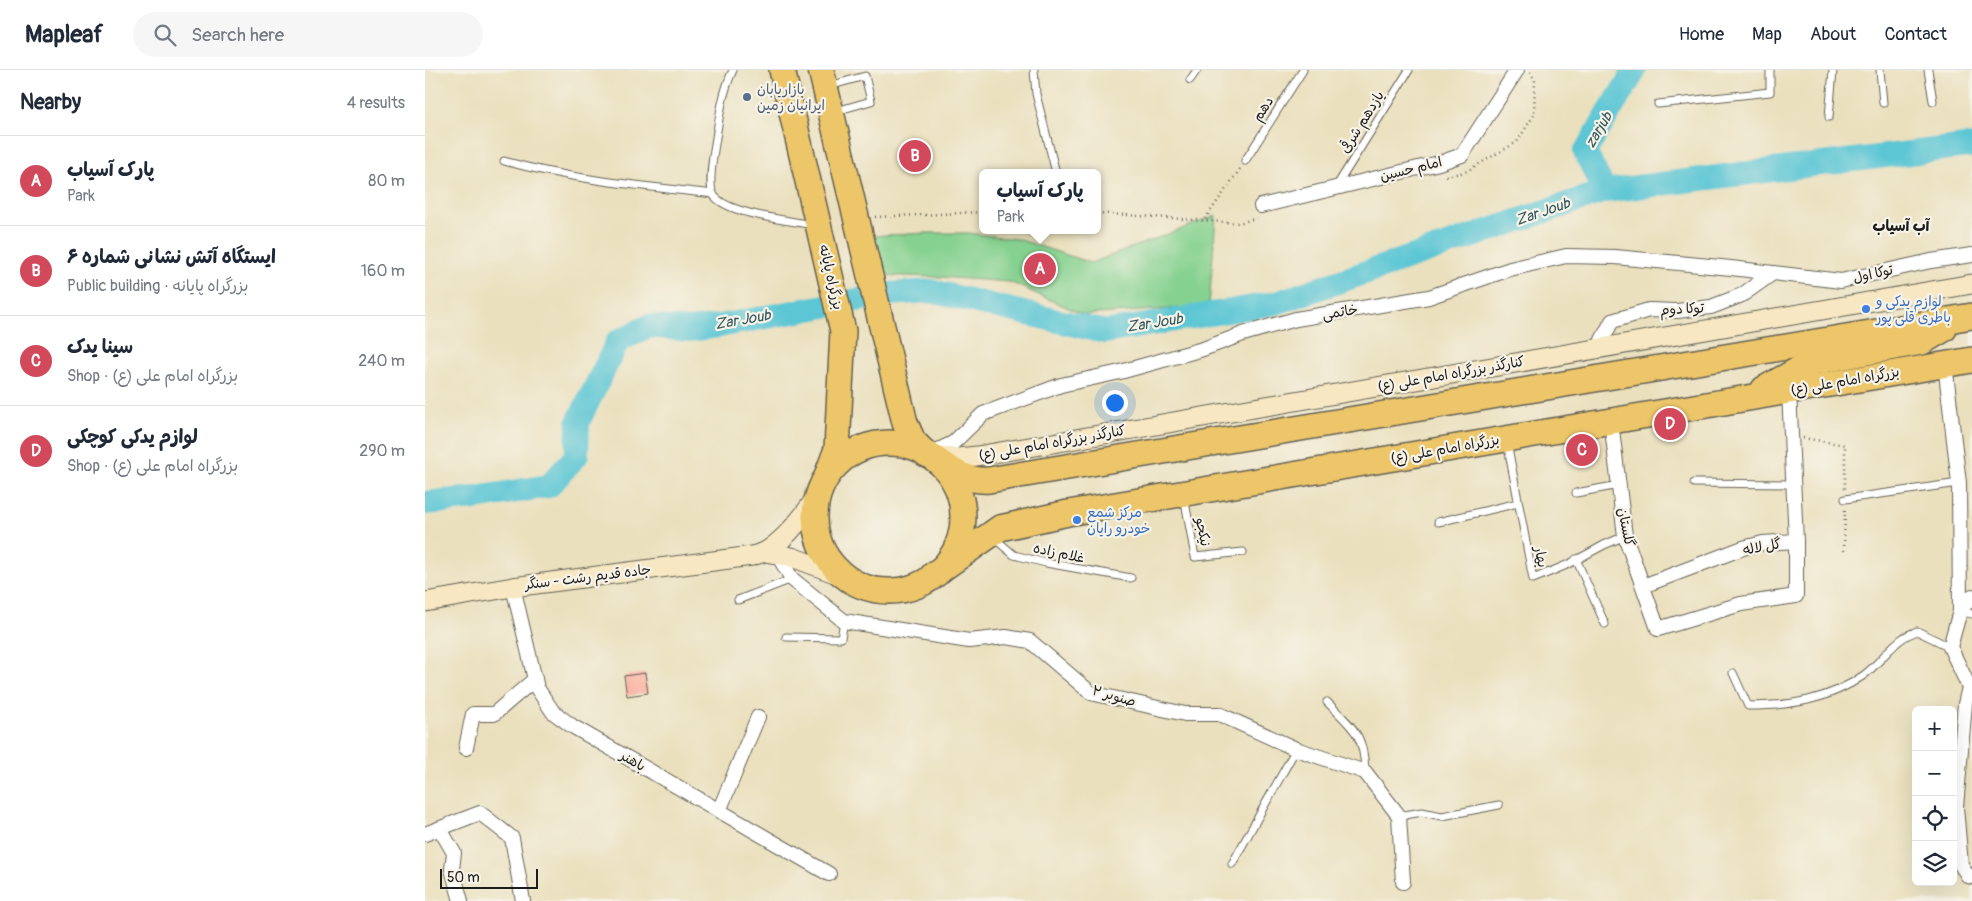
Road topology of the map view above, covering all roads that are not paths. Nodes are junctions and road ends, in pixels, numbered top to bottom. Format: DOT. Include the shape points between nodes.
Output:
graph roads {
  1 [pos="733,70"];
  2 [pos="781,70"];
  3 [pos="1034,70"];
  4 [pos="1197,70"];
  5 [pos="1303,70"];
  6 [pos="1409,70"];
  7 [pos="1517,70"];
  8 [pos="1770,70"];
  9 [pos="1833,70"];
  10 [pos="1880,70"];
  11 [pos="1928,70"];
  12 [pos="823,79"];
  13 [pos="1190,80"];
  14 [pos="1933,101"];
  15 [pos="1883,103"];
  16 [pos="1658,104"];
  17 [pos="831,112"];
  18 [pos="1829,117"];
  19 [pos="503,161"];
  20 [pos="1245,161"];
  21 [pos="1055,169"];
  22 [pos="1336,188"];
  23 [pos="713,194"];
  24 [pos="1261,206"];
  25 [pos="819,226"];
  26 [pos="1972,254"];
  27 [pos="1773,273"];
  28 [pos="1972,284"];
  29 [pos="1966,316"];
  30 [pos="1858,344"];
  31 [pos="1601,348"];
  32 [pos="1972,360"];
  33 [pos="1945,364"];
  34 [pos="1605,377"];
  35 [pos="1864,378"];
  36 [pos="1789,391"];
  37 [pos="1751,397"];
  38 [pos="1611,421"];
  39 [pos="1506,439"];
  40 [pos="928,455"];
  41 [pos="1694,483"];
  42 [pos="1959,483"];
  43 [pos="1619,484"];
  44 [pos="1794,484"];
  45 [pos="822,486"];
  46 [pos="1576,493"];
  47 [pos="1184,494"];
  48 [pos="1845,499"];
  49 [pos="1518,503"];
  50 [pos="1438,522"];
  51 [pos="990,534"];
  52 [pos="1625,536"];
  53 [pos="1796,542"];
  54 [pos="1243,552"];
  55 [pos="765,554"];
  56 [pos="1577,559"];
  57 [pos="933,575"];
  58 [pos="848,578"];
  59 [pos="1131,578"];
  60 [pos="792,579"];
  61 [pos="1643,586"];
  62 [pos="513,587"];
  63 [pos="1972,596"];
  64 [pos="738,600"];
  65 [pos="425,602"];
  66 [pos="1966,613"];
  67 [pos="844,621"];
  68 [pos="1605,624"];
  69 [pos="786,637"];
  70 [pos="1950,647"];
  71 [pos="1733,673"];
  72 [pos="535,679"];
  73 [pos="1970,688"];
  74 [pos="1327,702"];
  75 [pos="758,716"];
  76 [pos="466,748"];
  77 [pos="1296,749"];
  78 [pos="1365,772"];
  79 [pos="1499,805"];
  80 [pos="719,811"];
  81 [pos="1399,816"];
  82 [pos="439,829"];
  83 [pos="425,834"];
  84 [pos="1232,864"];
  85 [pos="829,874"];
  86 [pos="1972,877"];
  87 [pos="1403,882"];
  88 [pos="461,901"];
  89 [pos="523,901"];
  1 -- 23 [label="lane" via="718,124 711,182"];
  2 -- 25 [label="highway, بزرگراه پایانه"];
  3 -- 21 [label="lane" via="1036,94"];
  4 -- 13 [label="lane"];
  5 -- 20 [label="lane, دهم"];
  6 -- 22 [label="lane, یازدهم شرقی"];
  7 -- 22 [label="street, امام حسین" via="1462,155"];
  8 -- 16 [label="lane" via="1770,92"];
  9 -- 18 [label="lane"];
  10 -- 15 [label="lane"];
  11 -- 14 [label="lane"];
  12 -- 17 [label="highway"];
  12 -- 17 [label="lane" via="865,76 871,101"];
  17 -- 40 [label="highway" via="905,423 913,441"];
  19 -- 23 [label="lane" via="609,182"];
  22 -- 24 [label="street, امام حسین"];
  23 -- 25 [label="lane" via="720,201 749,214"];
  25 -- 45 [label="highway, بزرگراه پایانه" via="843,328 844,346 837,449"];
  26 -- 27 [label="street, توکا اول" via="1841,281"];
  27 -- 31 [label="street, توکا دوم" via="1742,295 1711,307 1649,310 1612,322"];
  27 -- 40 [label="street, خاتمی" via="1615,257 1566,256 1510,269 1429,297 1296,319 1203,349 1061,385 983,414 953,443"];
  28 -- 31 [label="main road, کنارگذر بزرگراه امام علی (ع)"];
  29 -- 30 [label="highway"];
  30 -- 34 [label="highway"];
  30 -- 35 [label="highway"];
  30 -- 37 [label="highway" via="1812,362"];
  31 -- 34 [label="main road"];
  31 -- 40 [label="main road, کنارگذر بزرگراه امام علی (ع)" via="977,456"];
  32 -- 33 [label="highway, بزرگراه امام علی (ع)"];
  33 -- 35 [label="highway, بزرگراه امام علی (ع)"];
  33 -- 42 [label="street"];
  34 -- 40 [label="highway" via="989,480 962,476"];
  35 -- 36 [label="highway, بزرگراه امام علی (ع)"];
  36 -- 37 [label="highway, بزرگراه امام علی (ع)"];
  36 -- 44 [label="street, گل لاله"];
  37 -- 38 [label="highway, بزرگراه امام علی (ع)"];
  38 -- 39 [label="highway, بزرگراه امام علی (ع)"];
  38 -- 43 [label="street, گلستان"];
  39 -- 47 [label="highway, بزرگراه امام علی (ع)"];
  39 -- 49 [label="lane, بهار"];
  40 -- 45 [label="highway" via="901,444 870,446 842,460"];
  40 -- 57 [label="highway" via="953,481 960,497 962,514 955,548"];
  41 -- 44 [label="lane"];
  42 -- 48 [label="lane"];
  42 -- 66 [label="street"];
  43 -- 46 [label="lane"];
  43 -- 52 [label="street, گلستان"];
  44 -- 53 [label="street, گل لاله"];
  45 -- 55 [label="main road" via="795,526"];
  45 -- 58 [label="highway" via="816,512 818,536 830,561"];
  47 -- 51 [label="highway, بزرگراه امام علی (ع)" via="1011,525"];
  47 -- 54 [label="lane, نیکجو" via="1195,557"];
  49 -- 50 [label="lane"];
  49 -- 56 [label="lane, بهار" via="1533,579"];
  51 -- 57 [label="highway, بزرگراه امام علی (ع)"];
  51 -- 59 [label="lane, غلام زاده" via="1014,555 1046,564"];
  52 -- 56 [label="lane, بهار"];
  52 -- 61 [label="street, گلستان"];
  53 -- 61 [label="street, گل لاله" via="1743,548"];
  53 -- 61 [label="street, گلستان" via="1795,596 1741,604 1658,629"];
  55 -- 58 [label="main road" via="805,562"];
  55 -- 60 [label="street, صنوبر ۲"];
  55 -- 62 [label="main road, جاده قدیم رشت - سنگر"];
  56 -- 68 [label="lane"];
  57 -- 58 [label="highway" via="915,586 891,591 870,588"];
  60 -- 64 [label="lane"];
  60 -- 67 [label="street, صنوبر ۲"];
  62 -- 65 [label="main road, جاده قدیم رشت - سنگر"];
  62 -- 72 [label="street, باهنر"];
  63 -- 66 [label="street"];
  66 -- 70 [label="street"];
  67 -- 69 [label="lane" via="841,638"];
  67 -- 77 [label="street, صنوبر ۲" via="969,641 1006,637 1030,641 1091,693 1185,714 1219,714"];
  70 -- 71 [label="lane" via="1917,631 1903,638 1865,674 1843,688 1820,698 1776,706 1748,706"];
  70 -- 73 [label="street"];
  72 -- 76 [label="street" via="495,714 473,714"];
  72 -- 80 [label="street, باهنر" via="537,688 553,712 572,726"];
  73 -- 86 [label="street" via="1965,704 1956,807 1961,865"];
  74 -- 78 [label="lane" via="1357,732 1364,752"];
  75 -- 80 [label="street"];
  77 -- 78 [label="street, صنوبر ۲"];
  77 -- 84 [label="lane"];
  78 -- 81 [label="street"];
  79 -- 81 [label="lane" via="1442,816 1422,812"];
  80 -- 85 [label="street, باهنر"];
  81 -- 87 [label="street"];
  82 -- 83 [label="street"];
  82 -- 88 [label="street" via="455,853 451,869"];
  82 -- 89 [label="street" via="480,813 512,838"];
}
